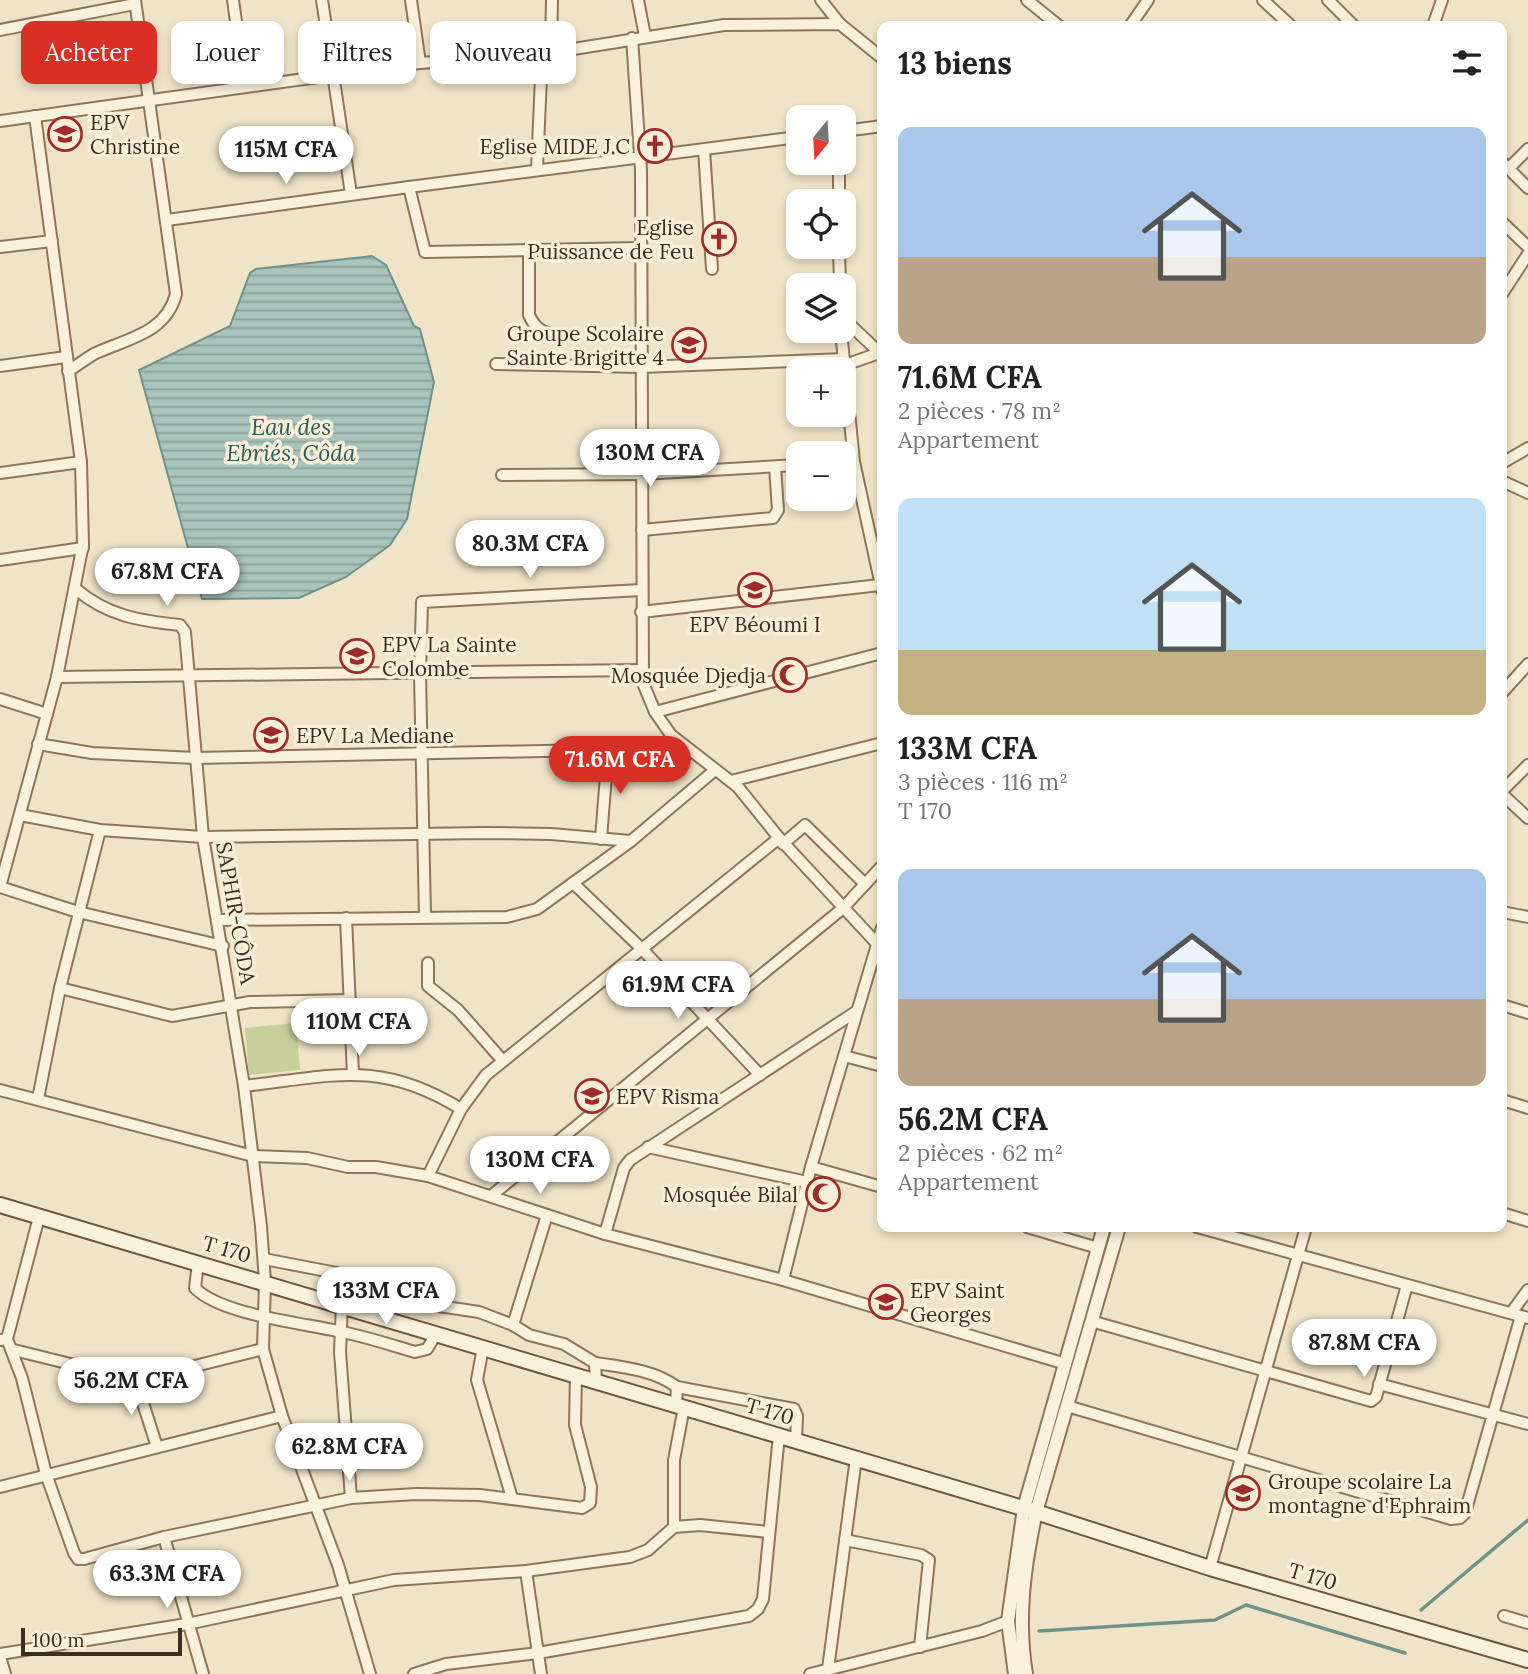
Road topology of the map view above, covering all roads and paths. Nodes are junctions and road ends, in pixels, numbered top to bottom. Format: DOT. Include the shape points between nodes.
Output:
graph roads {
  1 [pos="233,0"];
  2 [pos="323,0"];
  3 [pos="411,0"];
  4 [pos="552,0"];
  5 [pos="638,0"];
  6 [pos="821,0"];
  7 [pos="1027,0"];
  8 [pos="1147,0"];
  9 [pos="1263,0"];
  10 [pos="1328,0"];
  11 [pos="1442,0"];
  12 [pos="135,2"];
  13 [pos="326,21"];
  14 [pos="550,21"];
  15 [pos="1053,21"];
  16 [pos="1133,21"];
  17 [pos="1286,21"];
  18 [pos="1349,21"];
  19 [pos="1435,21"];
  20 [pos="840,24"];
  21 [pos="0,30"];
  22 [pos="645,36"];
  23 [pos="632,38"];
  24 [pos="576,49"];
  25 [pos="877,54"];
  26 [pos="430,62"];
  27 [pos="420,63"];
  28 [pos="416,64"];
  29 [pos="298,79"];
  30 [pos="334,84"];
  31 [pos="544,84"];
  32 [pos="245,86"];
  33 [pos="149,99"];
  34 [pos="35,116"];
  35 [pos="0,121"];
  36 [pos="877,127"];
  37 [pos="856,129"];
  38 [pos="786,139"];
  39 [pos="1528,149"];
  40 [pos="704,150"];
  41 [pos="641,158"];
  42 [pos="1507,164"];
  43 [pos="1507,167"];
  44 [pos="537,169"];
  45 [pos="409,187"];
  46 [pos="1528,188"];
  47 [pos="351,194"];
  48 [pos="167,220"];
  49 [pos="1507,227"];
  50 [pos="52,241"];
  51 [pos="0,247"];
  52 [pos="1528,247"];
  53 [pos="529,248"];
  54 [pos="640,248"];
  55 [pos="1528,254"];
  56 [pos="712,269"];
  57 [pos="1507,286"];
  58 [pos="856,330"];
  59 [pos="552,334"];
  60 [pos="877,349"];
  61 [pos="877,354"];
  62 [pos="66,357"];
  63 [pos="856,359"];
  64 [pos="786,363"];
  65 [pos="496,364"];
  66 [pos="0,366"];
  67 [pos="641,367"];
  68 [pos="68,371"];
  69 [pos="1528,448"];
  70 [pos="1507,460"];
  71 [pos="81,462"];
  72 [pos="786,466"];
  73 [pos="775,467"];
  74 [pos="0,473"];
  75 [pos="642,474"];
  76 [pos="502,475"];
  77 [pos="1507,483"];
  78 [pos="856,485"];
  79 [pos="1528,493"];
  80 [pos="642,530"];
  81 [pos="83,548"];
  82 [pos="877,556"];
  83 [pos="0,560"];
  84 [pos="877,587"];
  85 [pos="76,589"];
  86 [pos="641,590"];
  87 [pos="641,612"];
  88 [pos="877,654"];
  89 [pos="1528,664"];
  90 [pos="643,670"];
  91 [pos="420,674"];
  92 [pos="189,676"];
  93 [pos="57,677"];
  94 [pos="1507,687"];
  95 [pos="0,699"];
  96 [pos="655,712"];
  97 [pos="47,714"];
  98 [pos="38,744"];
  99 [pos="877,744"];
  100 [pos="687,748"];
  101 [pos="608,750"];
  102 [pos="421,753"];
  103 [pos="195,758"];
  104 [pos="1528,765"];
  105 [pos="715,770"];
  106 [pos="731,780"];
  107 [pos="1507,788"];
  108 [pos="1507,798"];
  109 [pos="20,815"];
  110 [pos="1528,818"];
  111 [pos="100,830"];
  112 [pos="424,835"];
  113 [pos="204,837"];
  114 [pos="601,839"];
  115 [pos="631,841"];
  116 [pos="781,841"];
  117 [pos="877,871"];
  118 [pos="573,883"];
  119 [pos="865,884"];
  120 [pos="0,887"];
  121 [pos="842,909"];
  122 [pos="78,912"];
  123 [pos="1507,913"];
  124 [pos="425,917"];
  125 [pos="1528,917"];
  126 [pos="346,918"];
  127 [pos="219,920"];
  128 [pos="877,945"];
  129 [pos="223,946"];
  130 [pos="643,950"];
  131 [pos="877,956"];
  132 [pos="428,964"];
  133 [pos="60,988"];
  134 [pos="350,1000"];
  135 [pos="232,1004"];
  136 [pos="1507,1007"];
  137 [pos="857,1011"];
  138 [pos="1528,1013"];
  139 [pos="708,1017"];
  140 [pos="844,1056"];
  141 [pos="503,1061"];
  142 [pos="877,1065"];
  143 [pos="353,1074"];
  144 [pos="760,1074"];
  145 [pos="244,1086"];
  146 [pos="0,1090"];
  147 [pos="37,1099"];
  148 [pos="1507,1102"];
  149 [pos="1528,1108"];
  150 [pos="461,1109"];
  151 [pos="648,1147"];
  152 [pos="253,1156"];
  153 [pos="811,1167"];
  154 [pos="428,1175"];
  155 [pos="807,1182"];
  156 [pos="877,1186"];
  157 [pos="491,1196"];
  158 [pos="0,1205"];
  159 [pos="547,1215"];
  160 [pos="1507,1215"];
  161 [pos="39,1217"];
  162 [pos="1528,1222"];
  163 [pos="1044,1232"];
  164 [pos="1103,1232"];
  165 [pos="1118,1232"];
  166 [pos="1216,1232"];
  167 [pos="1304,1232"];
  168 [pos="605,1234"];
  169 [pos="1098,1248"];
  170 [pos="1298,1253"];
  171 [pos="264,1259"];
  172 [pos="198,1263"];
  173 [pos="783,1280"];
  174 [pos="265,1282"];
  175 [pos="1408,1285"];
  176 [pos="1528,1290"];
  177 [pos="342,1304"];
  178 [pos="263,1314"];
  179 [pos="1520,1316"];
  180 [pos="1091,1321"];
  181 [pos="513,1325"];
  182 [pos="340,1331"];
  183 [pos="436,1334"];
  184 [pos="4,1339"];
  185 [pos="483,1347"];
  186 [pos="263,1349"];
  187 [pos="13,1350"];
  188 [pos="595,1363"];
  189 [pos="1066,1364"];
  190 [pos="1265,1371"];
  191 [pos="576,1374"];
  192 [pos="135,1378"];
  193 [pos="596,1380"];
  194 [pos="1379,1384"];
  195 [pos="677,1387"];
  196 [pos="680,1406"];
  197 [pos="1067,1406"];
  198 [pos="1493,1415"];
  199 [pos="282,1416"];
  200 [pos="1528,1424"];
  201 [pos="779,1435"];
  202 [pos="796,1440"];
  203 [pos="156,1447"];
  204 [pos="856,1458"];
  205 [pos="1242,1459"];
  206 [pos="46,1474"];
  207 [pos="0,1487"];
  208 [pos="351,1498"];
  209 [pos="512,1498"];
  210 [pos="316,1504"];
  211 [pos="1030,1510"];
  212 [pos="674,1527"];
  213 [pos="768,1532"];
  214 [pos="164,1537"];
  215 [pos="845,1540"];
  216 [pos="1210,1568"];
  217 [pos="526,1571"];
  218 [pos="346,1592"];
  219 [pos="1504,1616"];
  220 [pos="1008,1621"];
  221 [pos="1528,1623"];
  222 [pos="187,1625"];
  223 [pos="919,1647"];
  224 [pos="538,1653"];
  225 [pos="0,1656"];
  226 [pos="1528,1660"];
  227 [pos="828,1669"];
  228 [pos="5,1674"];
  229 [pos="203,1674"];
  230 [pos="370,1674"];
  231 [pos="414,1674"];
  232 [pos="541,1674"];
  233 [pos="810,1674"];
  234 [pos="1015,1674"];
  235 [pos="1026,1674"];
  1 -- 32 [label="street"];
  2 -- 13 [label="street"];
  3 -- 27 [label="street"];
  4 -- 14 [label="street"];
  5 -- 22 [label="street"];
  6 -- 20 [label="street"];
  7 -- 15 [label="street"];
  8 -- 16 [label="street"];
  9 -- 17 [label="street"];
  10 -- 18 [label="street"];
  11 -- 19 [label="street"];
  12 -- 21 [label="street"];
  12 -- 33 [label="street"];
  20 -- 22 [label="street" via="724,25"];
  20 -- 25 [label="street"];
  22 -- 23 [label="street"];
  23 -- 24 [label="street"];
  23 -- 41 [label="street"];
  26 -- 27 [label="street"];
  27 -- 28 [label="street"];
  29 -- 32 [label="street"];
  30 -- 47 [label="street"];
  31 -- 44 [label="street"];
  32 -- 33 [label="street"];
  33 -- 34 [label="street"];
  33 -- 48 [label="street"];
  34 -- 35 [label="street"];
  34 -- 50 [label="street"];
  36 -- 37 [label="street"];
  38 -- 40 [label="street"];
  39 -- 42 [label="street"];
  40 -- 41 [label="street"];
  40 -- 56 [label="street"];
  41 -- 44 [label="street"];
  41 -- 54 [label="street"];
  43 -- 46 [label="street"];
  44 -- 45 [label="street"];
  45 -- 47 [label="street"];
  45 -- 53 [label="street" via="425,251"];
  47 -- 48 [label="street"];
  48 -- 68 [label="street" via="176,294 172,312 144,333"];
  49 -- 52 [label="street"];
  50 -- 51 [label="street"];
  50 -- 62 [label="street"];
  53 -- 54 [label="street"];
  53 -- 59 [label="street" via="529,315 543,332"];
  54 -- 67 [label="street"];
  55 -- 57 [label="street"];
  58 -- 60 [label="street"];
  61 -- 63 [label="street"];
  62 -- 66 [label="street"];
  62 -- 68 [label="street"];
  64 -- 67 [label="street"];
  65 -- 67 [label="street"];
  67 -- 75 [label="street"];
  68 -- 71 [label="street"];
  69 -- 70 [label="street"];
  71 -- 74 [label="street"];
  71 -- 81 [label="street"];
  72 -- 73 [label="street"];
  73 -- 75 [label="street"];
  73 -- 80 [label="street" via="778,510 773,518"];
  75 -- 76 [label="street"];
  75 -- 80 [label="street"];
  77 -- 79 [label="street"];
  78 -- 82 [label="street"];
  80 -- 86 [label="street"];
  81 -- 83 [label="street"];
  81 -- 85 [label="street"];
  84 -- 87 [label="street"];
  85 -- 92 [label="street, SAPHIR-CÔDA" via="113,614 180,625 185,632"];
  85 -- 93 [label="street"];
  86 -- 87 [label="street"];
  86 -- 91 [label="street" via="422,602"];
  87 -- 90 [label="street"];
  88 -- 96 [label="street"];
  89 -- 94 [label="street"];
  90 -- 91 [label="street"];
  90 -- 96 [label="street" via="643,683"];
  91 -- 92 [label="street"];
  91 -- 102 [label="street"];
  92 -- 93 [label="street"];
  92 -- 103 [label="street, SAPHIR-CÔDA"];
  93 -- 97 [label="street"];
  95 -- 97 [label="street"];
  96 -- 100 [label="street"];
  97 -- 98 [label="street"];
  98 -- 103 [label="street" via="92,753"];
  98 -- 109 [label="street"];
  99 -- 106 [label="street"];
  100 -- 101 [label="street"];
  100 -- 105 [label="street"];
  101 -- 102 [label="street"];
  101 -- 114 [label="street"];
  102 -- 103 [label="street"];
  102 -- 112 [label="street"];
  103 -- 113 [label="street, SAPHIR-CÔDA"];
  104 -- 107 [label="street"];
  105 -- 106 [label="street"];
  105 -- 115 [label="street"];
  106 -- 116 [label="street"];
  108 -- 110 [label="street"];
  109 -- 111 [label="street"];
  109 -- 120 [label="street"];
  111 -- 113 [label="street"];
  111 -- 122 [label="street"];
  112 -- 113 [label="street"];
  112 -- 114 [label="street" via="551,834"];
  112 -- 124 [label="street"];
  113 -- 127 [label="street, SAPHIR-CÔDA"];
  114 -- 115 [label="street"];
  115 -- 118 [label="street"];
  116 -- 119 [label="street" via="805,825"];
  116 -- 121 [label="street"];
  116 -- 130 [label="street"];
  117 -- 119 [label="street"];
  118 -- 124 [label="street" via="524,914"];
  118 -- 130 [label="street"];
  119 -- 121 [label="street"];
  120 -- 122 [label="street"];
  121 -- 128 [label="street"];
  121 -- 139 [label="street"];
  122 -- 129 [label="street"];
  122 -- 133 [label="street"];
  123 -- 125 [label="street"];
  124 -- 126 [label="street"];
  126 -- 127 [label="street"];
  126 -- 134 [label="street"];
  127 -- 129 [label="street, SAPHIR-CÔDA"];
  129 -- 135 [label="street, SAPHIR-CÔDA"];
  130 -- 139 [label="street"];
  130 -- 141 [label="street"];
  131 -- 137 [label="street"];
  132 -- 141 [label="street" via="428,986 458,1010"];
  133 -- 135 [label="street" via="172,1016"];
  133 -- 147 [label="street"];
  134 -- 135 [label="street"];
  134 -- 143 [label="street"];
  135 -- 145 [label="street, SAPHIR-CÔDA"];
  136 -- 138 [label="street"];
  137 -- 140 [label="street"];
  137 -- 144 [label="street"];
  139 -- 144 [label="street"];
  139 -- 157 [label="street"];
  140 -- 142 [label="street"];
  140 -- 153 [label="street"];
  141 -- 150 [label="street" via="475,1087"];
  143 -- 145 [label="street"];
  143 -- 150 [label="street" via="412,1083"];
  144 -- 151 [label="street"];
  145 -- 152 [label="street, SAPHIR-CÔDA"];
  146 -- 147 [label="street"];
  147 -- 152 [label="street"];
  148 -- 149 [label="street"];
  150 -- 154 [label="street"];
  151 -- 155 [label="street"];
  151 -- 168 [label="street" via="624,1168"];
  152 -- 154 [label="street" via="307,1158"];
  152 -- 171 [label="street, SAPHIR-CÔDA"];
  153 -- 155 [label="street"];
  153 -- 156 [label="street"];
  154 -- 157 [label="street"];
  155 -- 173 [label="street"];
  157 -- 159 [label="street"];
  158 -- 161 [label="main road, T 170"];
  159 -- 168 [label="street"];
  159 -- 181 [label="street"];
  160 -- 162 [label="street"];
  161 -- 172 [label="main road, T 170"];
  161 -- 184 [label="street"];
  163 -- 169 [label="street"];
  164 -- 169 [label="street"];
  165 -- 180 [label="street"];
  166 -- 170 [label="street"];
  167 -- 170 [label="street"];
  168 -- 173 [label="street"];
  169 -- 189 [label="street"];
  170 -- 175 [label="street"];
  170 -- 190 [label="street"];
  171 -- 174 [label="street, SAPHIR-CÔDA"];
  171 -- 181 [label="street" via="363,1278 425,1304 479,1312"];
  172 -- 174 [label="main road, T 170"];
  172 -- 178 [label="street" via="195,1288 204,1297"];
  173 -- 189 [label="street"];
  174 -- 177 [label="main road, T 170"];
  174 -- 178 [label="street, SAPHIR-CÔDA"];
  175 -- 179 [label="street"];
  175 -- 194 [label="street"];
  176 -- 179 [label="street"];
  177 -- 182 [label="street"];
  177 -- 183 [label="main road, T 170"];
  178 -- 182 [label="street" via="301,1326"];
  178 -- 186 [label="street, SAPHIR-CÔDA"];
  179 -- 198 [label="street"];
  180 -- 190 [label="street"];
  180 -- 197 [label="street"];
  181 -- 188 [label="street" via="529,1335 564,1344"];
  182 -- 183 [label="street" via="415,1352 427,1349"];
  182 -- 208 [label="street"];
  183 -- 185 [label="main road, T 170"];
  184 -- 187 [label="street"];
  185 -- 191 [label="main road, T 170"];
  185 -- 209 [label="street" via="477,1380"];
  186 -- 192 [label="street"];
  186 -- 199 [label="street, SAPHIR-CÔDA"];
  187 -- 192 [label="street"];
  187 -- 206 [label="street"];
  188 -- 193 [label="street"];
  188 -- 195 [label="street" via="643,1371"];
  189 -- 211 [label="street"];
  190 -- 194 [label="street" via="1366,1401 1376,1397"];
  190 -- 205 [label="street"];
  191 -- 193 [label="main road, T 170"];
  191 -- 209 [label="street" via="575,1426 592,1487 590,1503 566,1508"];
  192 -- 203 [label="street"];
  193 -- 196 [label="main road, T 170"];
  194 -- 198 [label="street"];
  195 -- 196 [label="street"];
  195 -- 202 [label="street" via="794,1409"];
  196 -- 201 [label="main road, T 170"];
  196 -- 212 [label="street"];
  197 -- 205 [label="street"];
  197 -- 211 [label="street"];
  198 -- 200 [label="street"];
  198 -- 205 [label="street" via="1460,1518"];
  199 -- 203 [label="street"];
  199 -- 210 [label="street, SAPHIR-CÔDA"];
  201 -- 202 [label="main road, T 170"];
  201 -- 213 [label="street"];
  202 -- 204 [label="main road, T 170"];
  203 -- 206 [label="street"];
  204 -- 211 [label="main road, T 170"];
  204 -- 215 [label="street"];
  205 -- 216 [label="street"];
  206 -- 207 [label="street"];
  206 -- 214 [label="street" via="78,1559"];
  208 -- 209 [label="street" via="415,1494"];
  208 -- 210 [label="street"];
  210 -- 214 [label="street"];
  210 -- 218 [label="street, SAPHIR-CÔDA"];
  211 -- 216 [label="main road, T 170"];
  211 -- 220 [label="street" via="1016,1547"];
  211 -- 235 [label="street" via="1021,1605"];
  212 -- 213 [label="street"];
  212 -- 217 [label="street" via="648,1550 630,1557"];
  213 -- 224 [label="street" via="763,1599 749,1616"];
  214 -- 222 [label="street"];
  215 -- 223 [label="street" via="929,1560"];
  215 -- 227 [label="street"];
  216 -- 226 [label="main road, T 170"];
  217 -- 218 [label="street" via="405,1578"];
  217 -- 224 [label="street"];
  218 -- 222 [label="street"];
  218 -- 230 [label="street, SAPHIR-CÔDA"];
  219 -- 221 [label="street"];
  220 -- 223 [label="street"];
  220 -- 234 [label="street"];
  222 -- 225 [label="street"];
  222 -- 229 [label="street"];
  223 -- 227 [label="street"];
  224 -- 231 [label="street" via="446,1664"];
  224 -- 232 [label="street"];
  225 -- 228 [label="street"];
  227 -- 233 [label="street"];
}
